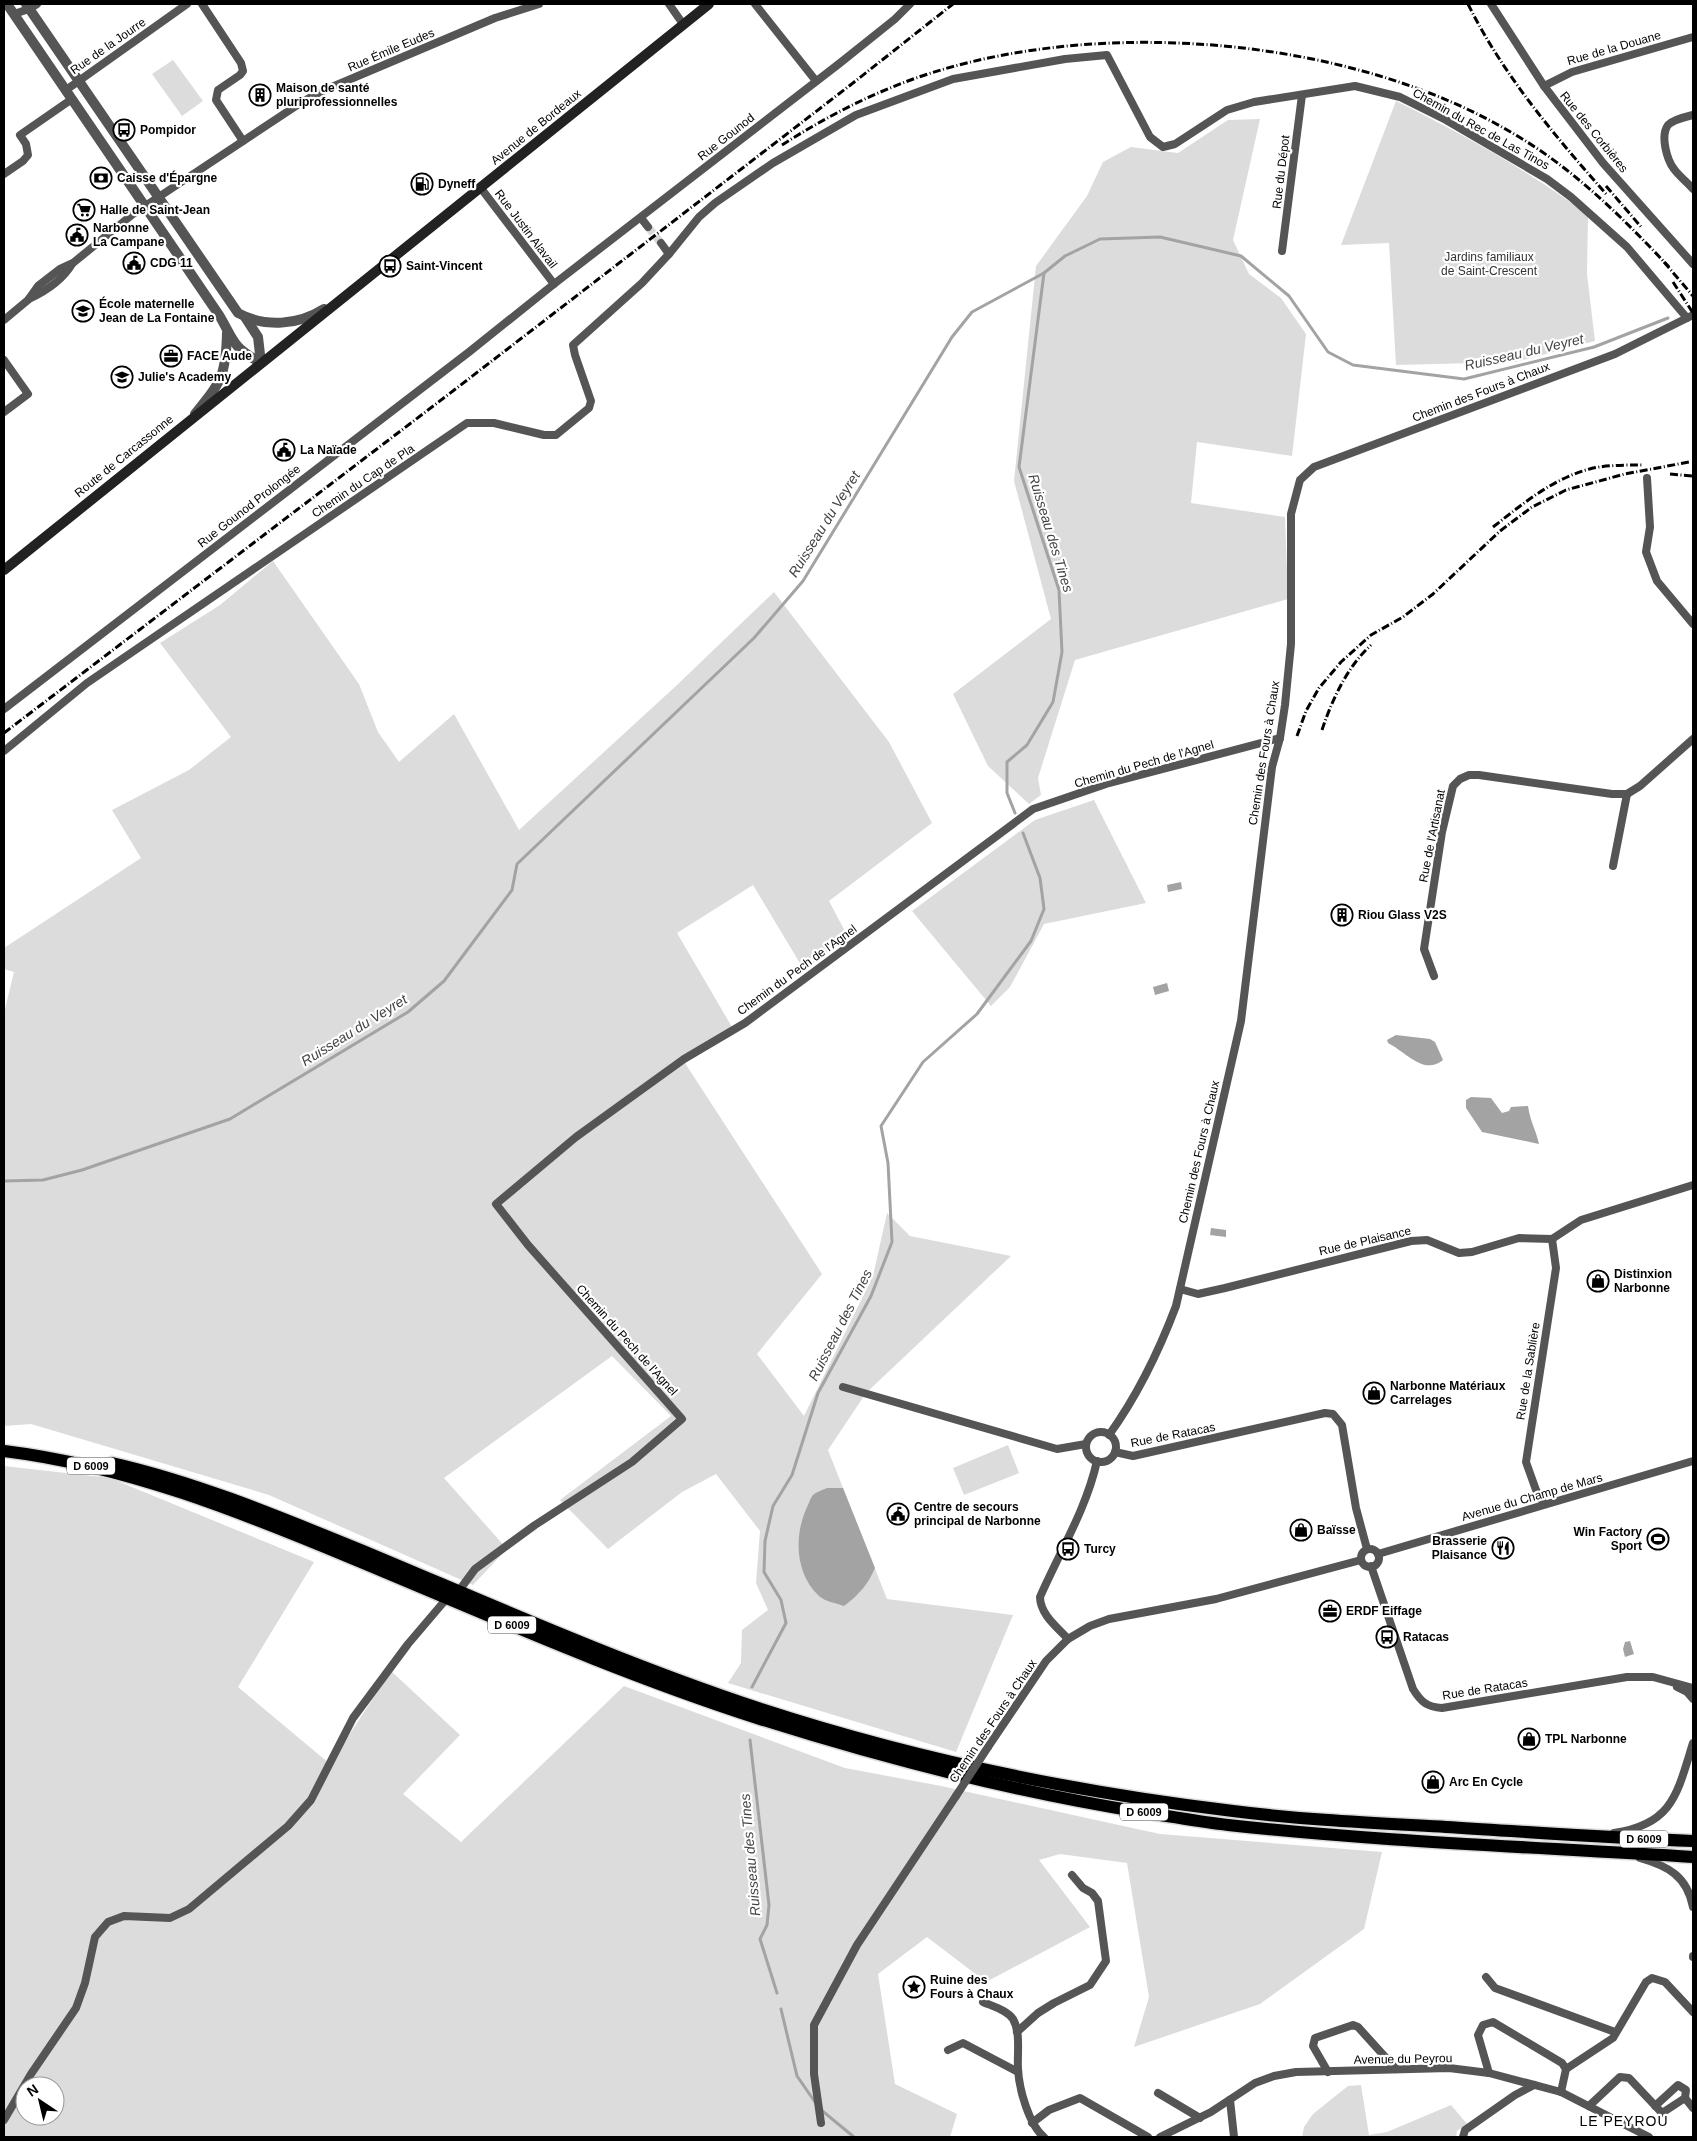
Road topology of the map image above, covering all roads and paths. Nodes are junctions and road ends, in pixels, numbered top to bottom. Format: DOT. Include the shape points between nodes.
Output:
graph roads {
  1 [pos="7,4"];
  2 [pos="187,4"];
  3 [pos="202,4"];
  4 [pos="540,4"];
  5 [pos="669,4"];
  6 [pos="709,4"];
  7 [pos="755,4"];
  8 [pos="1491,4"];
  9 [pos="31,5"];
  10 [pos="906,5"];
  11 [pos="14,14"];
  12 [pos="683,24"];
  13 [pos="1693,37"];
  14 [pos="78,81"];
  15 [pos="816,81"];
  16 [pos="1544,86"];
  17 [pos="66,90"];
  18 [pos="1302,95"];
  19 [pos="72,99"];
  20 [pos="1693,115"];
  21 [pos="243,141"];
  22 [pos="4,174"];
  23 [pos="480,187"];
  24 [pos="1693,189"];
  25 [pos="158,198"];
  26 [pos="145,206"];
  27 [pos="641,218"];
  28 [pos="648,227"];
  29 [pos="661,243"];
  30 [pos="194,250"];
  31 [pos="1282,251"];
  32 [pos="670,254"];
  33 [pos="181,259"];
  34 [pos="1693,264"];
  35 [pos="554,284"];
  36 [pos="352,290"];
  37 [pos="1690,316"];
  38 [pos="245,317"];
  39 [pos="4,320"];
  40 [pos="227,332"];
  41 [pos="4,360"];
  42 [pos="261,363"];
  43 [pos="4,412"];
  44 [pos="190,420"];
  45 [pos="1647,478"];
  46 [pos="4,570"];
  47 [pos="1693,624"];
  48 [pos="4,709"];
  49 [pos="1280,738"];
  50 [pos="1693,739"];
  51 [pos="4,752"];
  52 [pos="1627,794"];
  53 [pos="1613,866"];
  54 [pos="1434,976"];
  55 [pos="1693,1185"];
  56 [pos="1552,1239"];
  57 [pos="1180,1289"];
  58 [pos="843,1386"];
  59 [pos="1109,1434"];
  60 [pos="4,1444"];
  61 [pos="1086,1444"];
  62 [pos="4,1451"];
  63 [pos="1115,1452"];
  64 [pos="1097,1461"];
  65 [pos="1693,1461"];
  66 [pos="1544,1504"];
  67 [pos="1367,1549"];
  68 [pos="1378,1554"];
  69 [pos="1362,1560"];
  70 [pos="1371,1566"];
  71 [pos="460,1592"];
  72 [pos="446,1598"];
  73 [pos="1068,1639"];
  74 [pos="1666,1681"];
  75 [pos="1693,1688"];
  76 [pos="1693,1699"];
  77 [pos="1693,1743"];
  78 [pos="1594,1836"];
  79 [pos="1693,1842"];
  80 [pos="1614,1852"];
  81 [pos="1693,1856"];
  82 [pos="1072,1875"];
  83 [pos="1693,1907"];
  84 [pos="1486,1977"];
  85 [pos="983,2002"];
  86 [pos="1693,2012"];
  87 [pos="1017,2032"];
  88 [pos="1615,2032"];
  89 [pos="948,2050"];
  90 [pos="1566,2069"];
  91 [pos="1396,2070"];
  92 [pos="1018,2072"];
  93 [pos="1328,2072"];
  94 [pos="1489,2073"];
  95 [pos="1534,2085"];
  96 [pos="1561,2092"];
  97 [pos="1158,2093"];
  98 [pos="1686,2098"];
  99 [pos="1230,2100"];
  100 [pos="1589,2106"];
  101 [pos="1655,2106"];
  102 [pos="1693,2108"];
  103 [pos="1200,2118"];
  104 [pos="4,2120"];
  105 [pos="821,2123"];
  106 [pos="1032,2123"];
  107 [pos="1038,2136"];
  108 [pos="1148,2137"];
  109 [pos="1160,2137"];
  110 [pos="1234,2137"];
  111 [pos="1463,2137"];
  112 [pos="1649,2137"];
  1 -- 11 [label="street"];
  2 -- 14 [label="street, Rue de la Jourre"];
  3 -- 21 [label="street" via="241,63 243,71 218,90 216,100"];
  4 -- 21 [label="street, Rue Émile Eudes" via="495,18 320,92"];
  5 -- 12 [label="street"];
  6 -- 12 [label="main road, Avenue de Bordeaux"];
  7 -- 15 [label="street"];
  8 -- 16 [label="street, Rue des Corbières"];
  9 -- 11 [label="street"];
  9 -- 14 [label="street"];
  10 -- 15 [label="street, Rue Gounod"];
  11 -- 17 [label="street"];
  12 -- 23 [label="main road, Avenue de Bordeaux"];
  13 -- 16 [label="street, Rue de la Douane" via="1567,74"];
  14 -- 17 [label="street, Rue de la Jourre"];
  14 -- 25 [label="street"];
  15 -- 27 [label="street, Rue Gounod"];
  16 -- 34 [label="street, Rue des Corbières" via="1603,163"];
  17 -- 19 [label="street"];
  18 -- 31 [label="street, Rue du Dépot"];
  18 -- 32 [label="street, Chemin du Rec de Las Tinos" via="1254,102 1227,110 1175,144 1163,148 1150,137 1107,56 1066,59 953,79 856,115 773,163 699,217"];
  18 -- 37 [label="street, Chemin du Rec de Las Tinos" via="1355,86 1400,97 1446,120 1547,179 1571,197 1628,247"];
  19 -- 22 [label="street" via="20,135 28,155"];
  19 -- 26 [label="street"];
  20 -- 24 [label="street" via="1668,126 1664,135 1669,161"];
  21 -- 25 [label="street, Rue Émile Eudes"];
  23 -- 35 [label="street, Rue Justin Alavail"];
  23 -- 36 [label="main road, Avenue de Bordeaux"];
  25 -- 26 [label="street, Rue Émile Eudes"];
  25 -- 30 [label="street"];
  26 -- 33 [label="street"];
  26 -- 39 [label="street, Rue Émile Eudes" via="73,263 38,286 28,300"];
  27 -- 28 [label="street"];
  27 -- 35 [label="street, Rue Gounod"];
  29 -- 32 [label="street"];
  30 -- 33 [label="street"];
  30 -- 38 [label="street" via="232,306"];
  32 -- 51 [label="street, Chemin du Cap de Pla" via="574,345 591,401 589,408 556,435 494,423 467,423 87,683"];
  33 -- 40 [label="street"];
  35 -- 48 [label="street, Rue Gounod Prolongée"];
  36 -- 38 [label="street" via="301,320 272,322"];
  36 -- 42 [label="main road, Avenue de Bordeaux"];
  37 -- 49 [label="street, Chemin des Fours à Chaux" via="1615,354 1314,466 1300,480 1291,514 1291,644"];
  38 -- 42 [label="street" via="258,337"];
  40 -- 42 [label="street" via="240,350"];
  40 -- 44 [label="street" via="224,372"];
  41 -- 43 [label="street" via="28,394"];
  42 -- 44 [label="main road, Route de Carcassonne"];
  44 -- 46 [label="main road, Route de Carcassonne"];
  45 -- 47 [label="street" via="1650,527 1646,552 1657,581"];
  49 -- 57 [label="street, Chemin des Fours à Chaux" via="1272,767 1241,1020"];
  49 -- 71 [label="street, Chemin du Pech de l'Agnel" via="1106,784 1033,809 745,1023 684,1059 576,1138 496,1204 528,1245 682,1419 632,1462 475,1569"];
  50 -- 52 [label="street"];
  52 -- 53 [label="street"];
  52 -- 54 [label="street, Rue de l'Artisanat" via="1479,775 1460,779 1453,786 1442,832 1424,949"];
  55 -- 56 [label="street" via="1581,1220"];
  56 -- 57 [label="street, Rue de Plaisance" via="1519,1238 1459,1253 1427,1240 1411,1241 1198,1294"];
  56 -- 66 [label="street, Rue de la Sablière" via="1556,1268 1526,1462"];
  57 -- 59 [label="street, Chemin des Fours à Chaux" via="1176,1306 1142,1382"];
  58 -- 61 [label="street" via="1057,1449"];
  59 -- 61 [label="street" via="1092,1435"];
  59 -- 63 [label="street" via="1114,1439"];
  60 -- 71 [label="main road, D 6009" via="92,1458 193,1485"];
  61 -- 64 [label="street" via="1089,1455"];
  62 -- 72 [label="main road, D 6009" via="95,1466 176,1490 274,1526"];
  63 -- 64 [label="street" via="1105,1461"];
  63 -- 67 [label="street, Rue de Ratacas" via="1133,1456 1325,1413 1333,1414 1342,1425 1356,1508"];
  64 -- 73 [label="street" via="1076,1525 1040,1597 1044,1612"];
  65 -- 66 [label="street, Avenue du Champ de Mars"];
  66 -- 68 [label="street, Avenue du Champ de Mars"];
  67 -- 68 [label="street"];
  67 -- 69 [label="street"];
  68 -- 70 [label="street" via="1376,1563"];
  69 -- 70 [label="street"];
  69 -- 73 [label="street" via="1216,1599 1109,1619"];
  70 -- 74 [label="street, Rue de Ratacas" via="1414,1689 1420,1700 1431,1707 1442,1708 1627,1677 1642,1676"];
  71 -- 72 [label="street"];
  71 -- 78 [label="main road, D 6009" via="683,1683 774,1713 871,1741 1051,1783 1277,1816"];
  72 -- 80 [label="main road, D 6009" via="607,1665 753,1717 875,1754 999,1786 1224,1825"];
  72 -- 104 [label="street" via="353,1718 311,1800 288,1826 189,1909 170,1918 124,1916 108,1922 95,1937 76,2008"];
  73 -- 105 [label="street, Chemin des Fours à Chaux, bridge" via="1046,1661 988,1747 864,1936 814,2025 814,2074"];
  74 -- 75 [label="street, Rue de Ratacas"];
  74 -- 76 [label="street, Rue de Ratacas" via="1688,1692"];
  77 -- 78 [label="street" via="1666,1811 1634,1830"];
  78 -- 79 [label="main road, D 6009"];
  80 -- 81 [label="main road, D 6009"];
  80 -- 83 [label="street" via="1670,1869 1683,1881"];
  82 -- 87 [label="street" via="1098,1901 1106,1962 1090,1985 1046,2008"];
  84 -- 88 [label="street" via="1495,1988"];
  85 -- 87 [label="street" via="1007,2014"];
  86 -- 88 [label="street" via="1665,1982 1652,1978 1646,1982"];
  87 -- 92 [label="street"];
  88 -- 90 [label="street" via="1613,2038"];
  89 -- 92 [label="street" via="963,2042"];
  90 -- 94 [label="street" via="1562,2063 1494,2022 1483,2025 1478,2035"];
  90 -- 96 [label="street"];
  91 -- 93 [label="street, Avenue du Peyrou"];
  91 -- 93 [label="street" via="1358,2027 1352,2025 1315,2038 1313,2046"];
  91 -- 94 [label="street, Avenue du Peyrou" via="1449,2068"];
  92 -- 106 [label="street"];
  93 -- 99 [label="street, Avenue du Peyrou" via="1274,2076 1255,2083"];
  94 -- 95 [label="street, Avenue du Peyrou"];
  95 -- 96 [label="street, Avenue du Peyrou"];
  95 -- 111 [label="street" via="1465,2130"];
  96 -- 100 [label="street, Avenue du Peyrou"];
  97 -- 103 [label="street"];
  98 -- 101 [label="street" via="1662,2113"];
  98 -- 101 [label="street" via="1686,2090 1678,2085"];
  98 -- 102 [label="street"];
  99 -- 103 [label="street, Avenue du Peyrou"];
  99 -- 110 [label="street"];
  100 -- 101 [label="street" via="1620,2078 1629,2078"];
  100 -- 112 [label="street, Avenue du Peyrou"];
  103 -- 109 [label="street, Avenue du Peyrou"];
  106 -- 107 [label="street"];
  106 -- 108 [label="street" via="1049,2110 1080,2098"];
}
